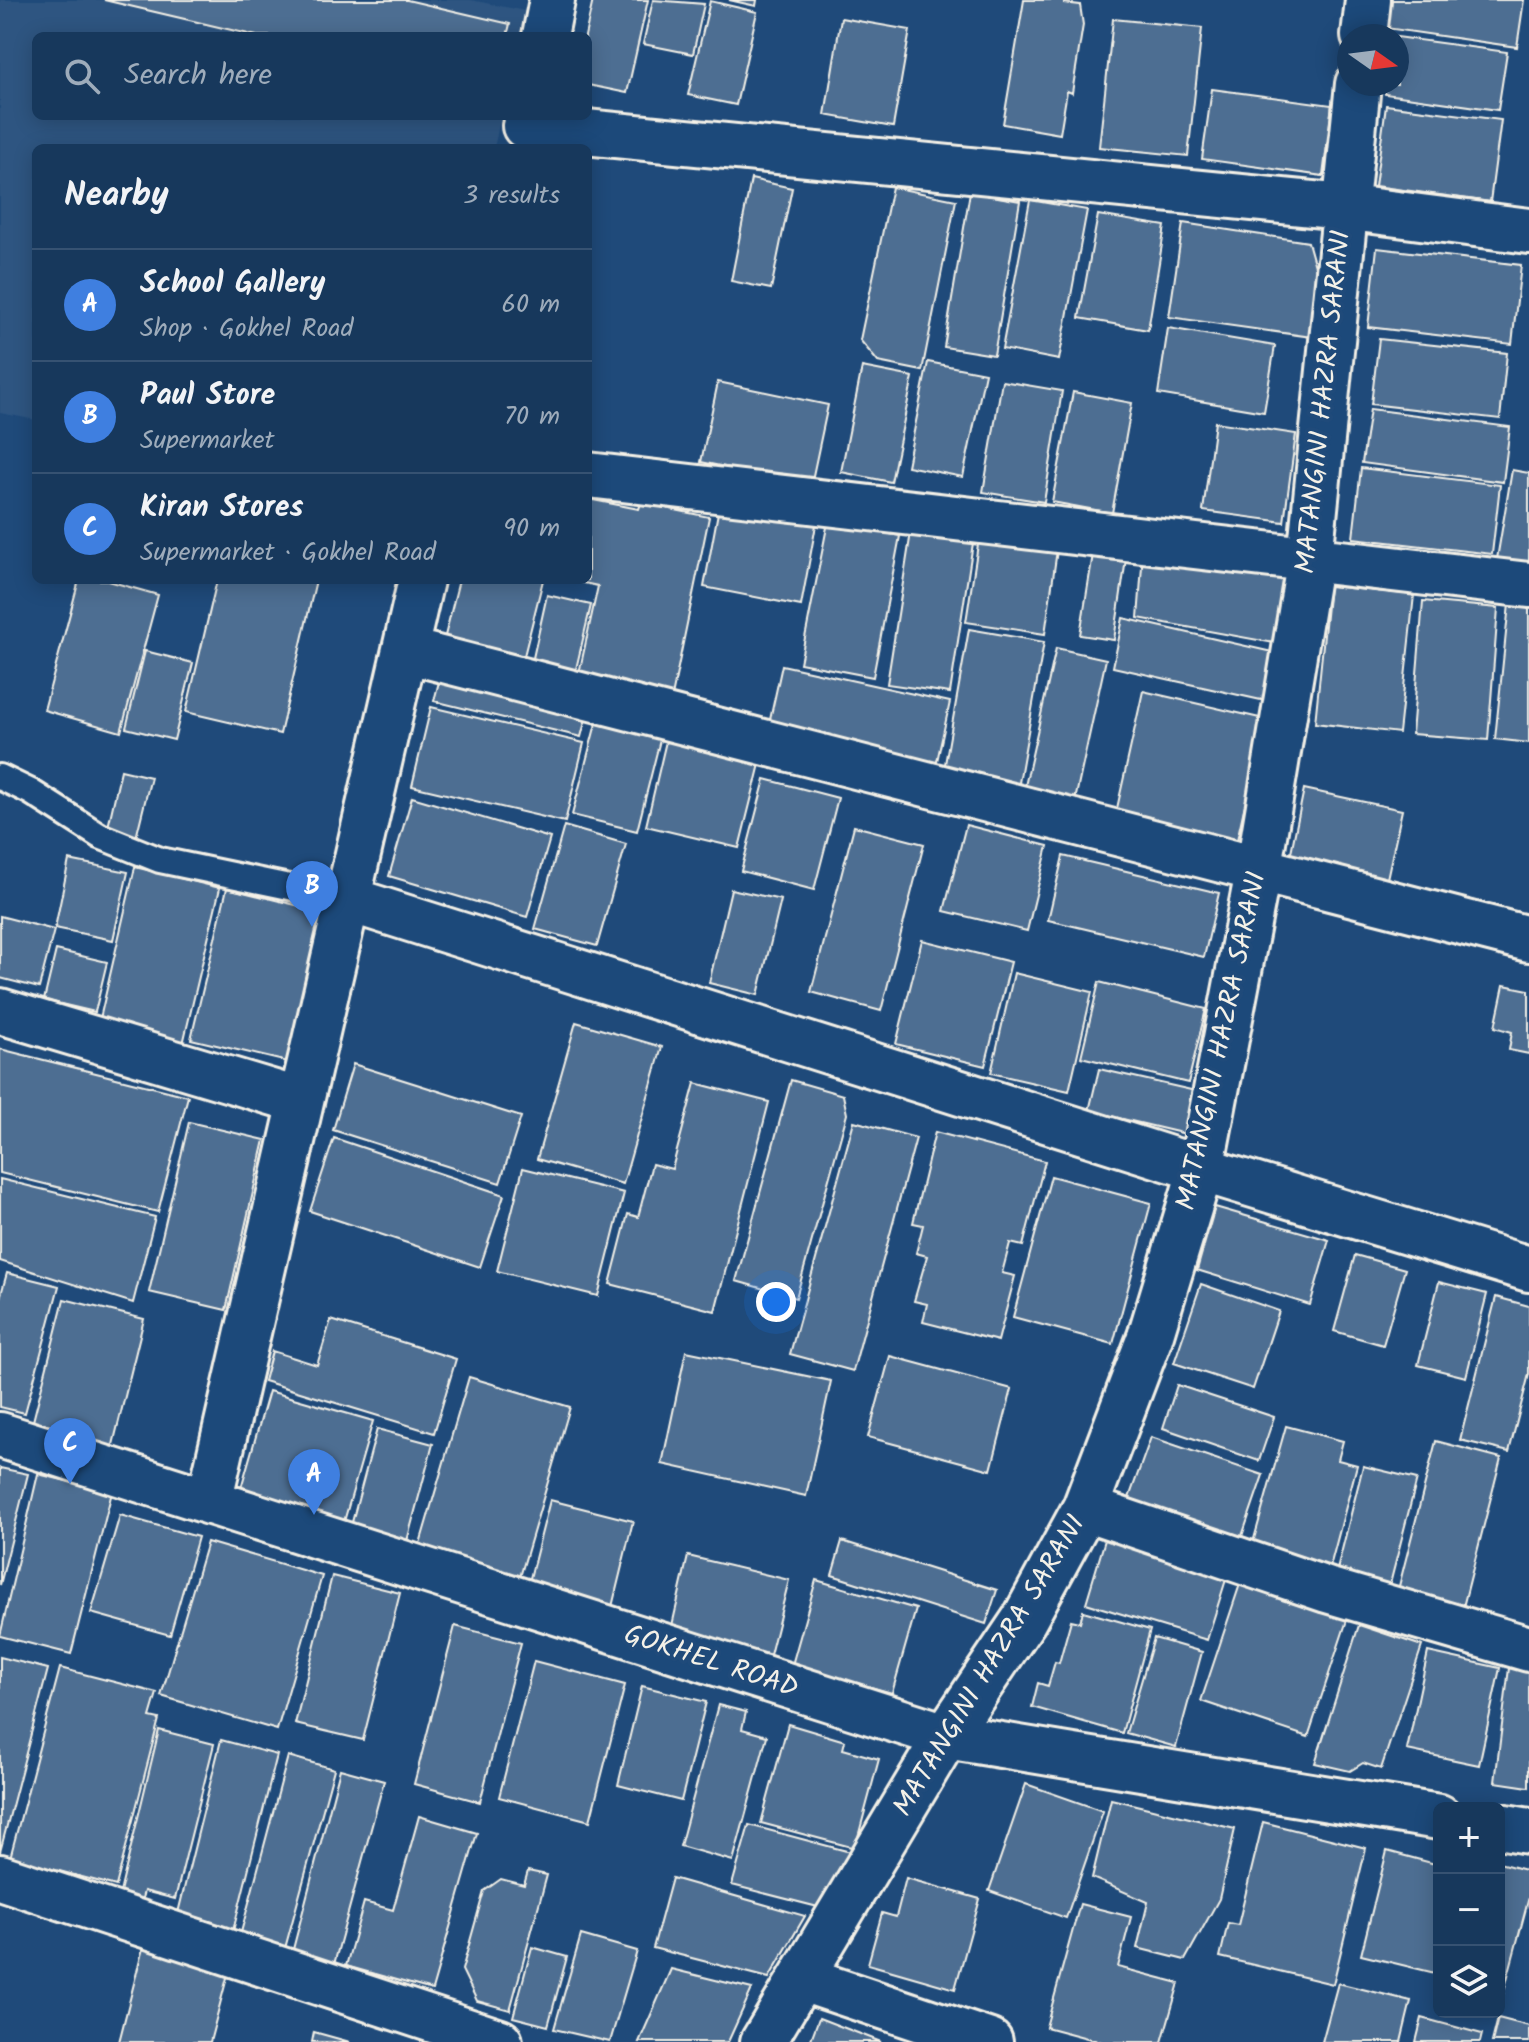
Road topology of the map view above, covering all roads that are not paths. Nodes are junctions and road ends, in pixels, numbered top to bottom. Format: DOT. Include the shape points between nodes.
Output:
graph roads {
  1 [pos="552,0"];
  2 [pos="1368,0"];
  3 [pos="1365,24"];
  4 [pos="546,32"];
  5 [pos="1357,96"];
  6 [pos="524,130"];
  7 [pos="1343,207"];
  8 [pos="1529,231"];
  9 [pos="592,475"];
  10 [pos="1310,558"];
  11 [pos="420,584"];
  12 [pos="1529,585"];
  13 [pos="405,650"];
  14 [pos="0,777"];
  15 [pos="1258,872"];
  16 [pos="347,899"];
  17 [pos="1529,939"];
  18 [pos="0,1011"];
  19 [pos="301,1101"];
  20 [pos="1201,1169"];
  21 [pos="1529,1269"];
  22 [pos="0,1435"];
  23 [pos="209,1502"];
  24 [pos="1085,1508"];
  25 [pos="1529,1649"];
  26 [pos="946,1736"];
  27 [pos="1433,1816"];
  28 [pos="1505,1827"];
  29 [pos="1529,1831"];
  30 [pos="0,1877"];
  31 [pos="802,1979"];
  32 [pos="500,2042"];
  33 [pos="763,2042"];
  34 [pos="990,2042"];
  1 -- 4 [label="street"];
  2 -- 3 [label="street"];
  5 -- 7 [label="street, MATANGINI HAZRA SARANI"];
  6 -- 7 [label="street"];
  7 -- 8 [label="street"];
  7 -- 10 [label="street, MATANGINI HAZRA SARANI"];
  9 -- 10 [label="street"];
  10 -- 12 [label="street"];
  10 -- 15 [label="street, MATANGINI HAZRA SARANI"];
  11 -- 13 [label="street"];
  13 -- 15 [label="street"];
  13 -- 16 [label="street"];
  14 -- 16 [label="lane" via="100,836 160,860"];
  15 -- 17 [label="street"];
  15 -- 20 [label="street, MATANGINI HAZRA SARANI"];
  16 -- 19 [label="street"];
  16 -- 20 [label="street"];
  18 -- 19 [label="street"];
  19 -- 23 [label="street"];
  20 -- 21 [label="street"];
  20 -- 24 [label="street, MATANGINI HAZRA SARANI" via="1150,1337"];
  22 -- 23 [label="street, GOKHEL ROAD"];
  23 -- 26 [label="street, GOKHEL ROAD"];
  24 -- 25 [label="street" via="1327,1590"];
  24 -- 26 [label="street, MATANGINI HAZRA SARANI" via="1024,1620"];
  26 -- 27 [label="street, GOKHEL ROAD"];
  26 -- 31 [label="street, MATANGINI HAZRA SARANI"];
  28 -- 29 [label="street"];
  30 -- 32 [label="street"];
  31 -- 33 [label="street, MATANGINI HAZRA SARANI"];
  31 -- 34 [label="street"];
}
